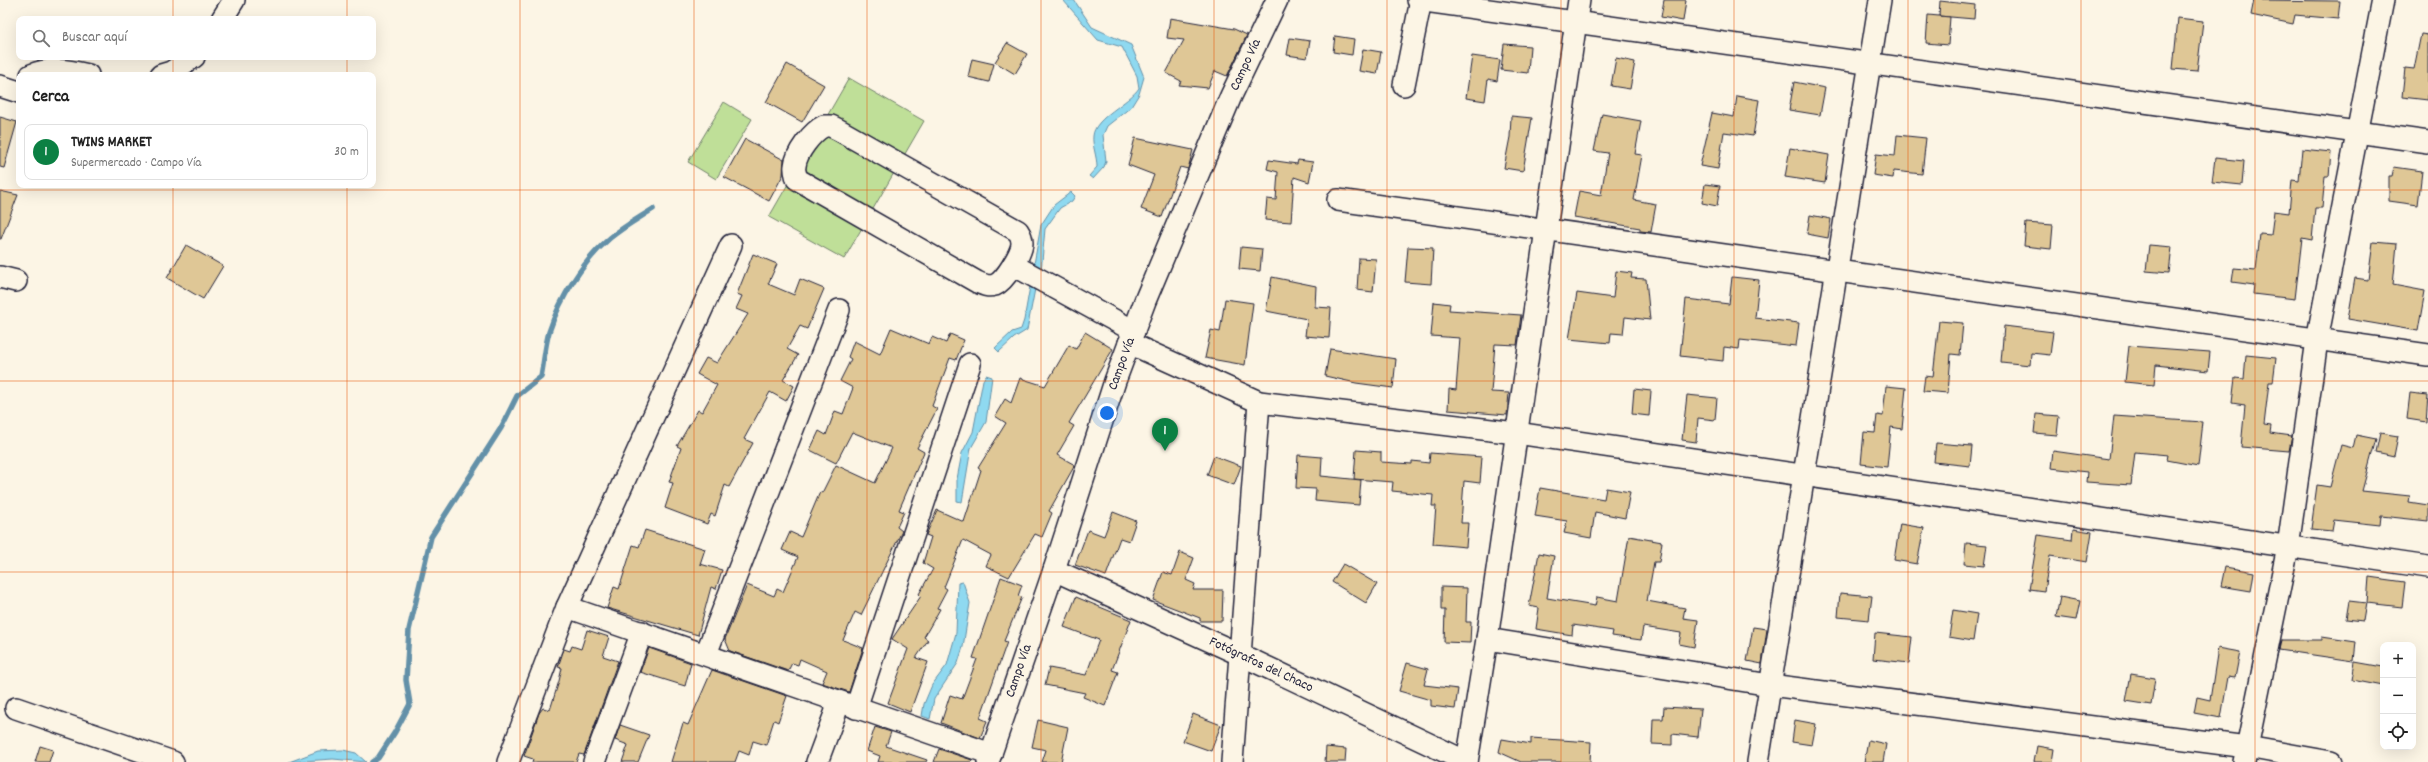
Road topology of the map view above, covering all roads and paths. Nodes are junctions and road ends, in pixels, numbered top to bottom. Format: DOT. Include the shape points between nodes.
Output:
graph roads {
  1 [pos="234,0"];
  2 [pos="1277,0"];
  3 [pos="1418,0"];
  4 [pos="1421,0"];
  5 [pos="1579,0"];
  6 [pos="1880,0"];
  7 [pos="2383,0"];
  8 [pos="224,16"];
  9 [pos="1575,22"];
  10 [pos="189,60"];
  11 [pos="1868,64"];
  12 [pos="39,72"];
  13 [pos="76,72"];
  14 [pos="171,72"];
  15 [pos="1404,85"];
  16 [pos="2358,132"];
  17 [pos="2428,142"];
  18 [pos="1338,200"];
  19 [pos="1545,229"];
  20 [pos="731,245"];
  21 [pos="1013,265"];
  22 [pos="1835,271"];
  23 [pos="840,310"];
  24 [pos="1132,337"];
  25 [pos="2317,340"];
  26 [pos="2428,355"];
  27 [pos="970,364"];
  28 [pos="1259,402"];
  29 [pos="1516,433"];
  30 [pos="1803,475"];
  31 [pos="2288,547"];
  32 [pos="2428,567"];
  33 [pos="1054,570"];
  34 [pos="567,607"];
  35 [pos="642,632"];
  36 [pos="1487,639"];
  37 [pos="706,654"];
  38 [pos="1239,654"];
  39 [pos="1770,685"];
  40 [pos="847,706"];
  41 [pos="16,708"];
  42 [pos="2246,754"];
  43 [pos="989,758"];
  44 [pos="173,762"];
  45 [pos="508,762"];
  46 [pos="594,762"];
  47 [pos="817,762"];
  48 [pos="1232,762"];
  49 [pos="1467,762"];
  50 [pos="1758,762"];
  51 [pos="2331,762"];
  1 -- 8 [label="street"];
  2 -- 24 [label="street, Campo Vía" via="1231,96"];
  3 -- 4 [label="street"];
  4 -- 9 [label="street"];
  4 -- 15 [label="street"];
  5 -- 9 [label="street"];
  6 -- 11 [label="street"];
  7 -- 16 [label="street"];
  9 -- 11 [label="street"];
  9 -- 19 [label="street"];
  10 -- 14 [label="street"];
  11 -- 16 [label="street"];
  11 -- 22 [label="street"];
  12 -- 13 [label="street"];
  16 -- 17 [label="street"];
  16 -- 25 [label="street"];
  18 -- 19 [label="street"];
  19 -- 22 [label="street"];
  19 -- 29 [label="street"];
  20 -- 34 [label="street"];
  21 -- 21 [label="street" via="996,284 987,286 977,282 796,179 797,158 817,130 824,126 832,126 1018,231 1022,243"];
  21 -- 24 [label="street"];
  22 -- 25 [label="street"];
  22 -- 30 [label="street"];
  23 -- 37 [label="street"];
  24 -- 28 [label="street"];
  24 -- 33 [label="street, Campo Vía" via="1088,460"];
  25 -- 26 [label="street"];
  25 -- 31 [label="street"];
  27 -- 40 [label="street"];
  28 -- 29 [label="street"];
  28 -- 38 [label="street"];
  29 -- 30 [label="street"];
  29 -- 36 [label="street"];
  30 -- 31 [label="street"];
  30 -- 39 [label="street"];
  31 -- 32 [label="street"];
  31 -- 42 [label="street"];
  33 -- 38 [label="street, Fotógrafos del Chaco"];
  33 -- 43 [label="street, Campo Vía"];
  34 -- 35 [label="street"];
  34 -- 45 [label="street"];
  35 -- 37 [label="street"];
  35 -- 46 [label="street"];
  36 -- 39 [label="street"];
  36 -- 49 [label="street"];
  37 -- 40 [label="street"];
  38 -- 48 [label="street"];
  38 -- 49 [label="street, Fotógrafos del Chaco"];
  39 -- 42 [label="street"];
  39 -- 50 [label="street"];
  40 -- 43 [label="street"];
  40 -- 47 [label="street"];
  41 -- 44 [label="street"];
  42 -- 51 [label="street"];
}
